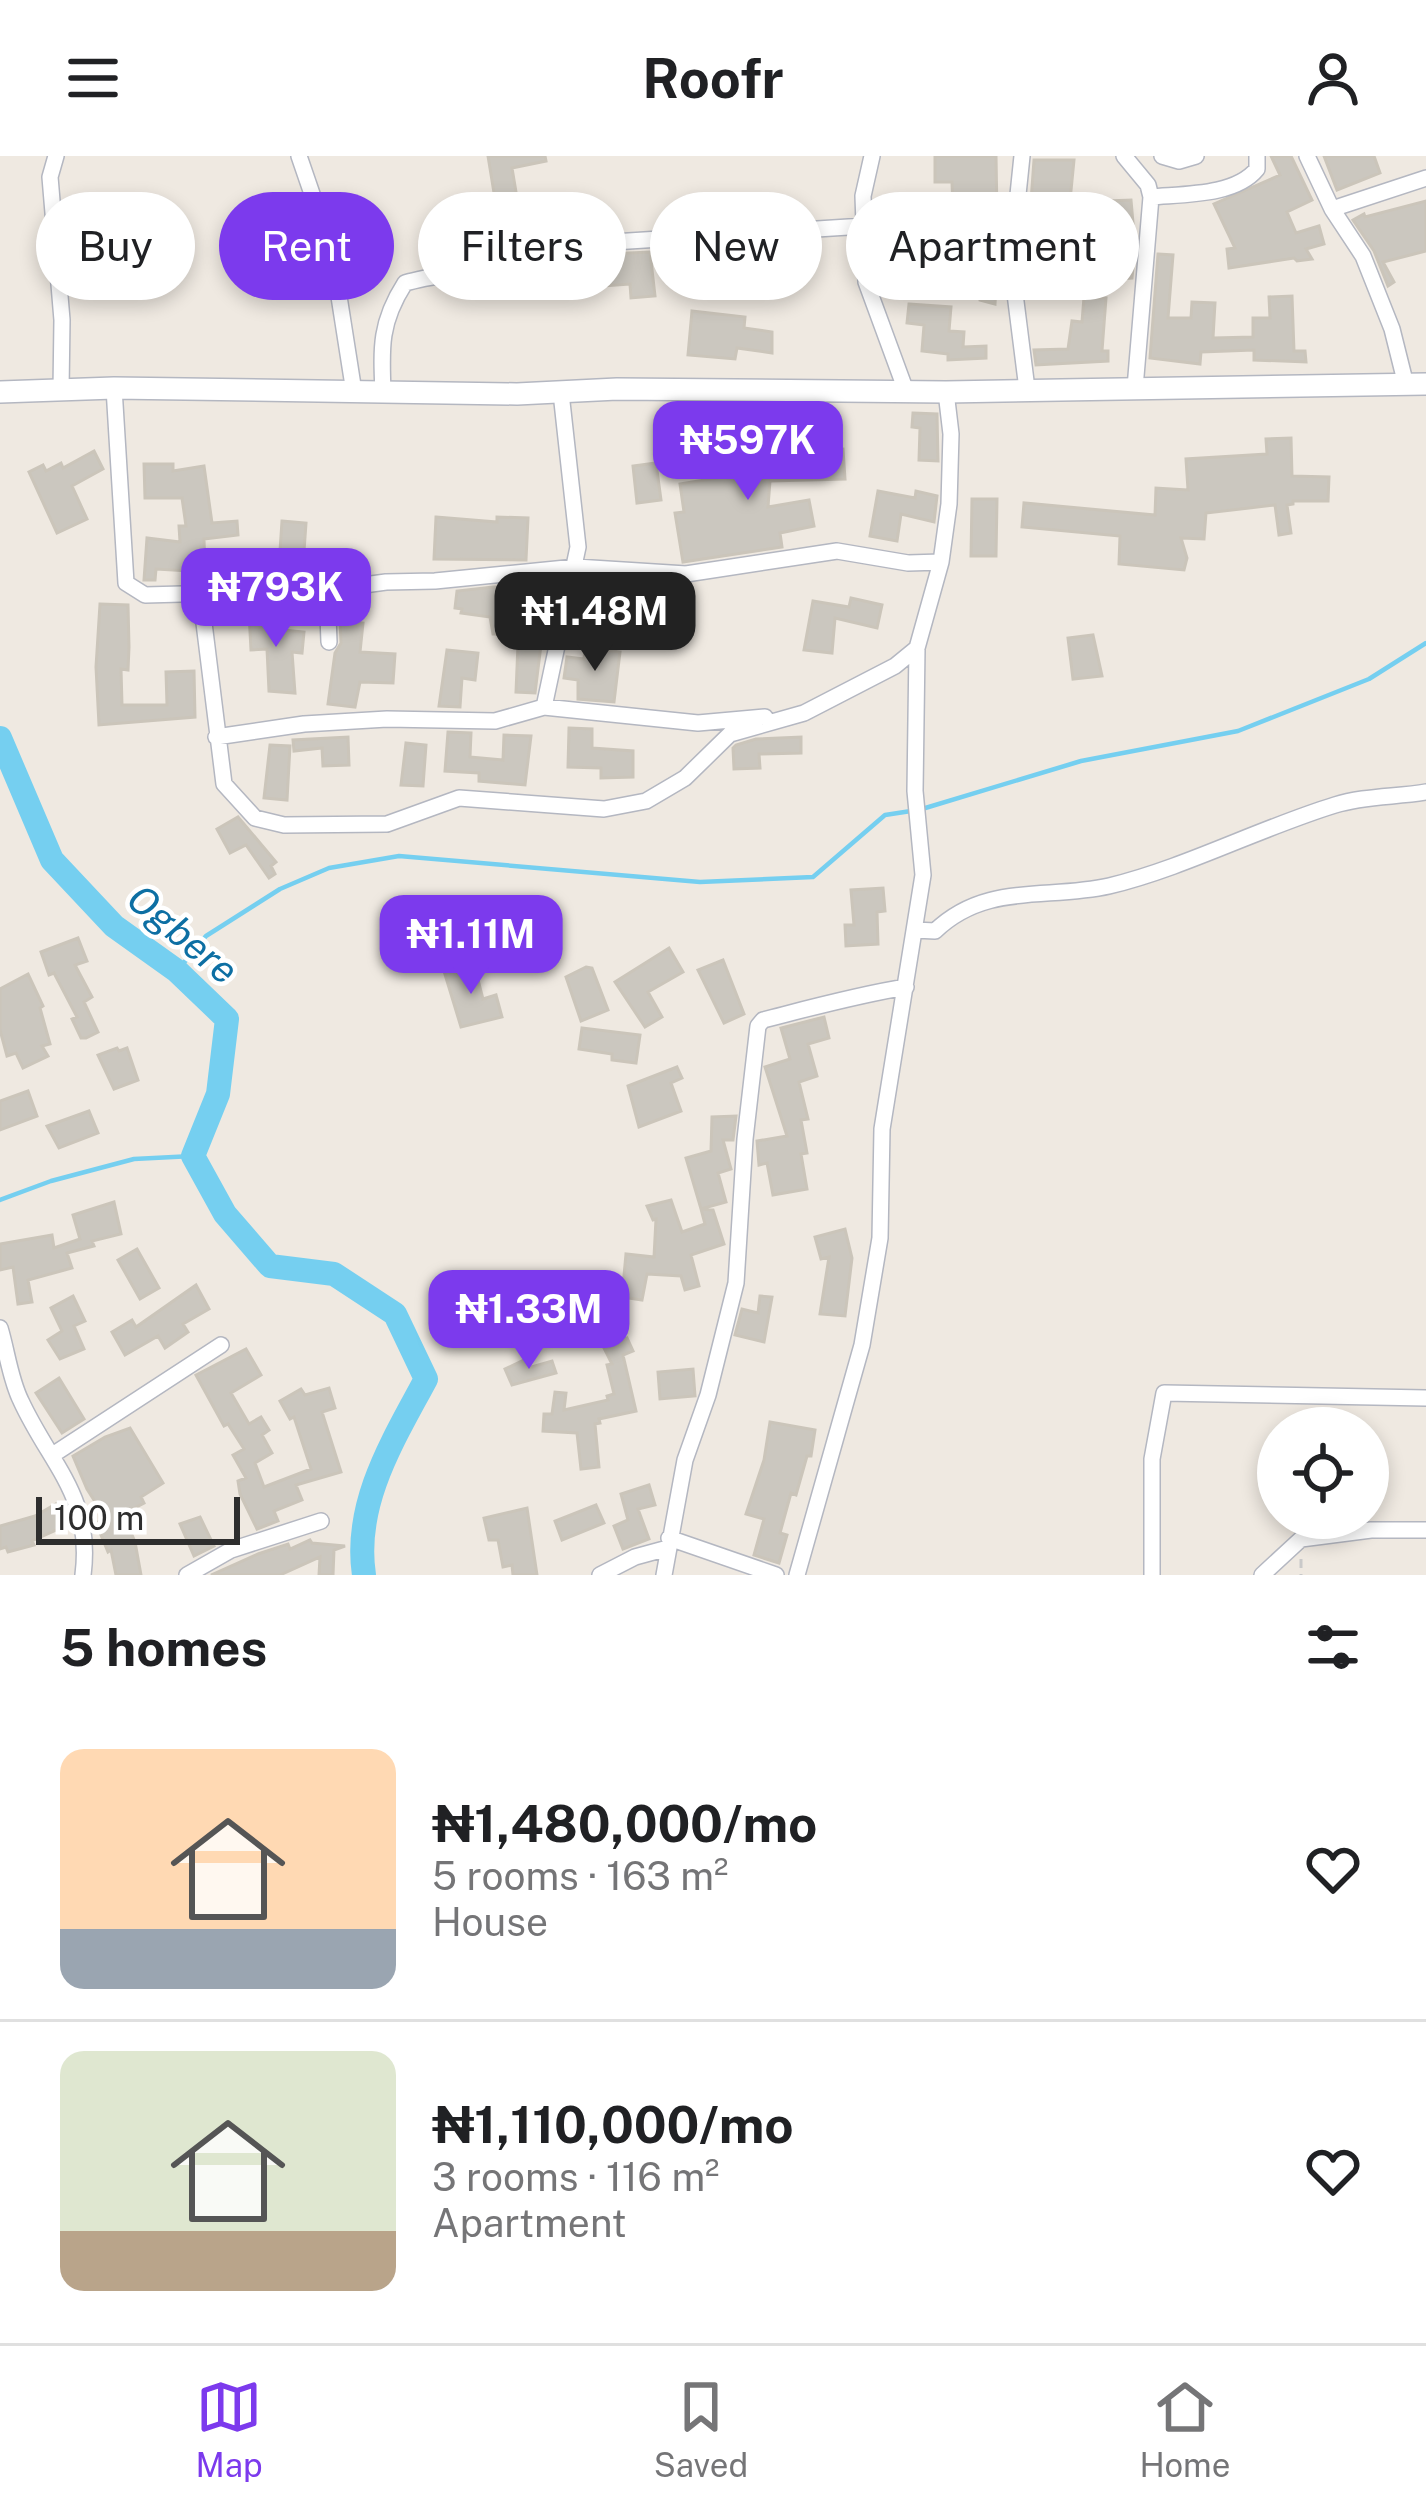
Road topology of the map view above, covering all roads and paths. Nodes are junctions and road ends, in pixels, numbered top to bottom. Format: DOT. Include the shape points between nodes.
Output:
graph roads {
  1 [pos="56,156"];
  2 [pos="299,156"];
  3 [pos="872,156"];
  4 [pos="1022,156"];
  5 [pos="1124,156"];
  6 [pos="1162,156"];
  7 [pos="1196,156"];
  8 [pos="1257,156"];
  9 [pos="1307,156"];
  10 [pos="1426,178"];
  11 [pos="864,192"];
  12 [pos="1151,197"];
  13 [pos="1332,209"];
  14 [pos="846,227"];
  15 [pos="872,300"];
  16 [pos="1416,384"];
  17 [pos="115,388"];
  18 [pos="1135,388"];
  19 [pos="1027,389"];
  20 [pos="62,390"];
  21 [pos="906,391"];
  22 [pos="0,392"];
  23 [pos="354,392"];
  24 [pos="383,392"];
  25 [pos="561,392"];
  26 [pos="946,392"];
  27 [pos="941,562"];
  28 [pos="576,567"];
  29 [pos="326,590"];
  30 [pos="195,596"];
  31 [pos="329,642"];
  32 [pos="917,648"];
  33 [pos="544,707"];
  34 [pos="804,713"];
  35 [pos="216,737"];
  36 [pos="1426,793"];
  37 [pos="915,929"];
  38 [pos="906,987"];
  39 [pos="0,1328"];
  40 [pos="220,1345"];
  41 [pos="5,1368"];
  42 [pos="1426,1398"];
  43 [pos="54,1454"];
  44 [pos="321,1521"];
  45 [pos="1426,1530"];
  46 [pos="668,1543"];
  47 [pos="83,1575"];
  48 [pos="187,1575"];
  49 [pos="600,1575"];
  50 [pos="664,1575"];
  51 [pos="776,1575"];
  52 [pos="796,1575"];
  53 [pos="1152,1575"];
  54 [pos="1262,1575"];
  1 -- 20 [label="street" via="50,177"];
  2 -- 23 [label="street" via="332,252"];
  3 -- 11 [label="street"];
  4 -- 19 [label="street" via="1011,262"];
  5 -- 12 [label="street"];
  6 -- 7 [label="street"];
  8 -- 12 [label="street" via="1250,177"];
  9 -- 13 [label="street"];
  10 -- 13 [label="street"];
  12 -- 18 [label="street"];
  13 -- 16 [label="street" via="1363,256"];
  14 -- 24 [label="street" via="575,241 405,283 386,316"];
  15 -- 21 [label="street"];
  16 -- 18 [label="main road"];
  17 -- 20 [label="main road"];
  17 -- 23 [label="main road"];
  17 -- 30 [label="street" via="126,583 145,595"];
  18 -- 19 [label="main road"];
  19 -- 26 [label="main road"];
  20 -- 22 [label="main road"];
  21 -- 25 [label="main road"];
  21 -- 26 [label="main road"];
  23 -- 24 [label="main road"];
  24 -- 25 [label="main road"];
  25 -- 28 [label="street"];
  26 -- 27 [label="street" via="951,434"];
  27 -- 28 [label="street" via="837,551 686,574"];
  27 -- 32 [label="street"];
  28 -- 29 [label="street"];
  28 -- 33 [label="street"];
  29 -- 30 [label="street"];
  29 -- 31 [label="street"];
  30 -- 35 [label="street"];
  32 -- 34 [label="street"];
  32 -- 37 [label="street" via="923,875"];
  33 -- 34 [label="street" via="698,723"];
  33 -- 35 [label="street" via="495,722 345,721"];
  34 -- 35 [label="street" via="730,734 686,778 646,801 604,809 459,798 403,821 322,828 255,818 224,784"];
  36 -- 37 [label="street" via="1341,802 1108,886 1024,893 956,911 935,931"];
  37 -- 38 [label="street"];
  38 -- 46 [label="street" via="758,1026 736,1283"];
  38 -- 52 [label="street" via="882,1129 880,1238 862,1345"];
  39 -- 41 [label="street"];
  40 -- 43 [label="street"];
  41 -- 43 [label="street"];
  42 -- 53 [label="street" via="1164,1393 1152,1459"];
  43 -- 47 [label="street" via="83,1516"];
  44 -- 48 [label="street" via="231,1550"];
  45 -- 54 [label="street" via="1301,1539"];
  46 -- 49 [label="street"];
  46 -- 50 [label="street"];
  46 -- 51 [label="street"];
}
